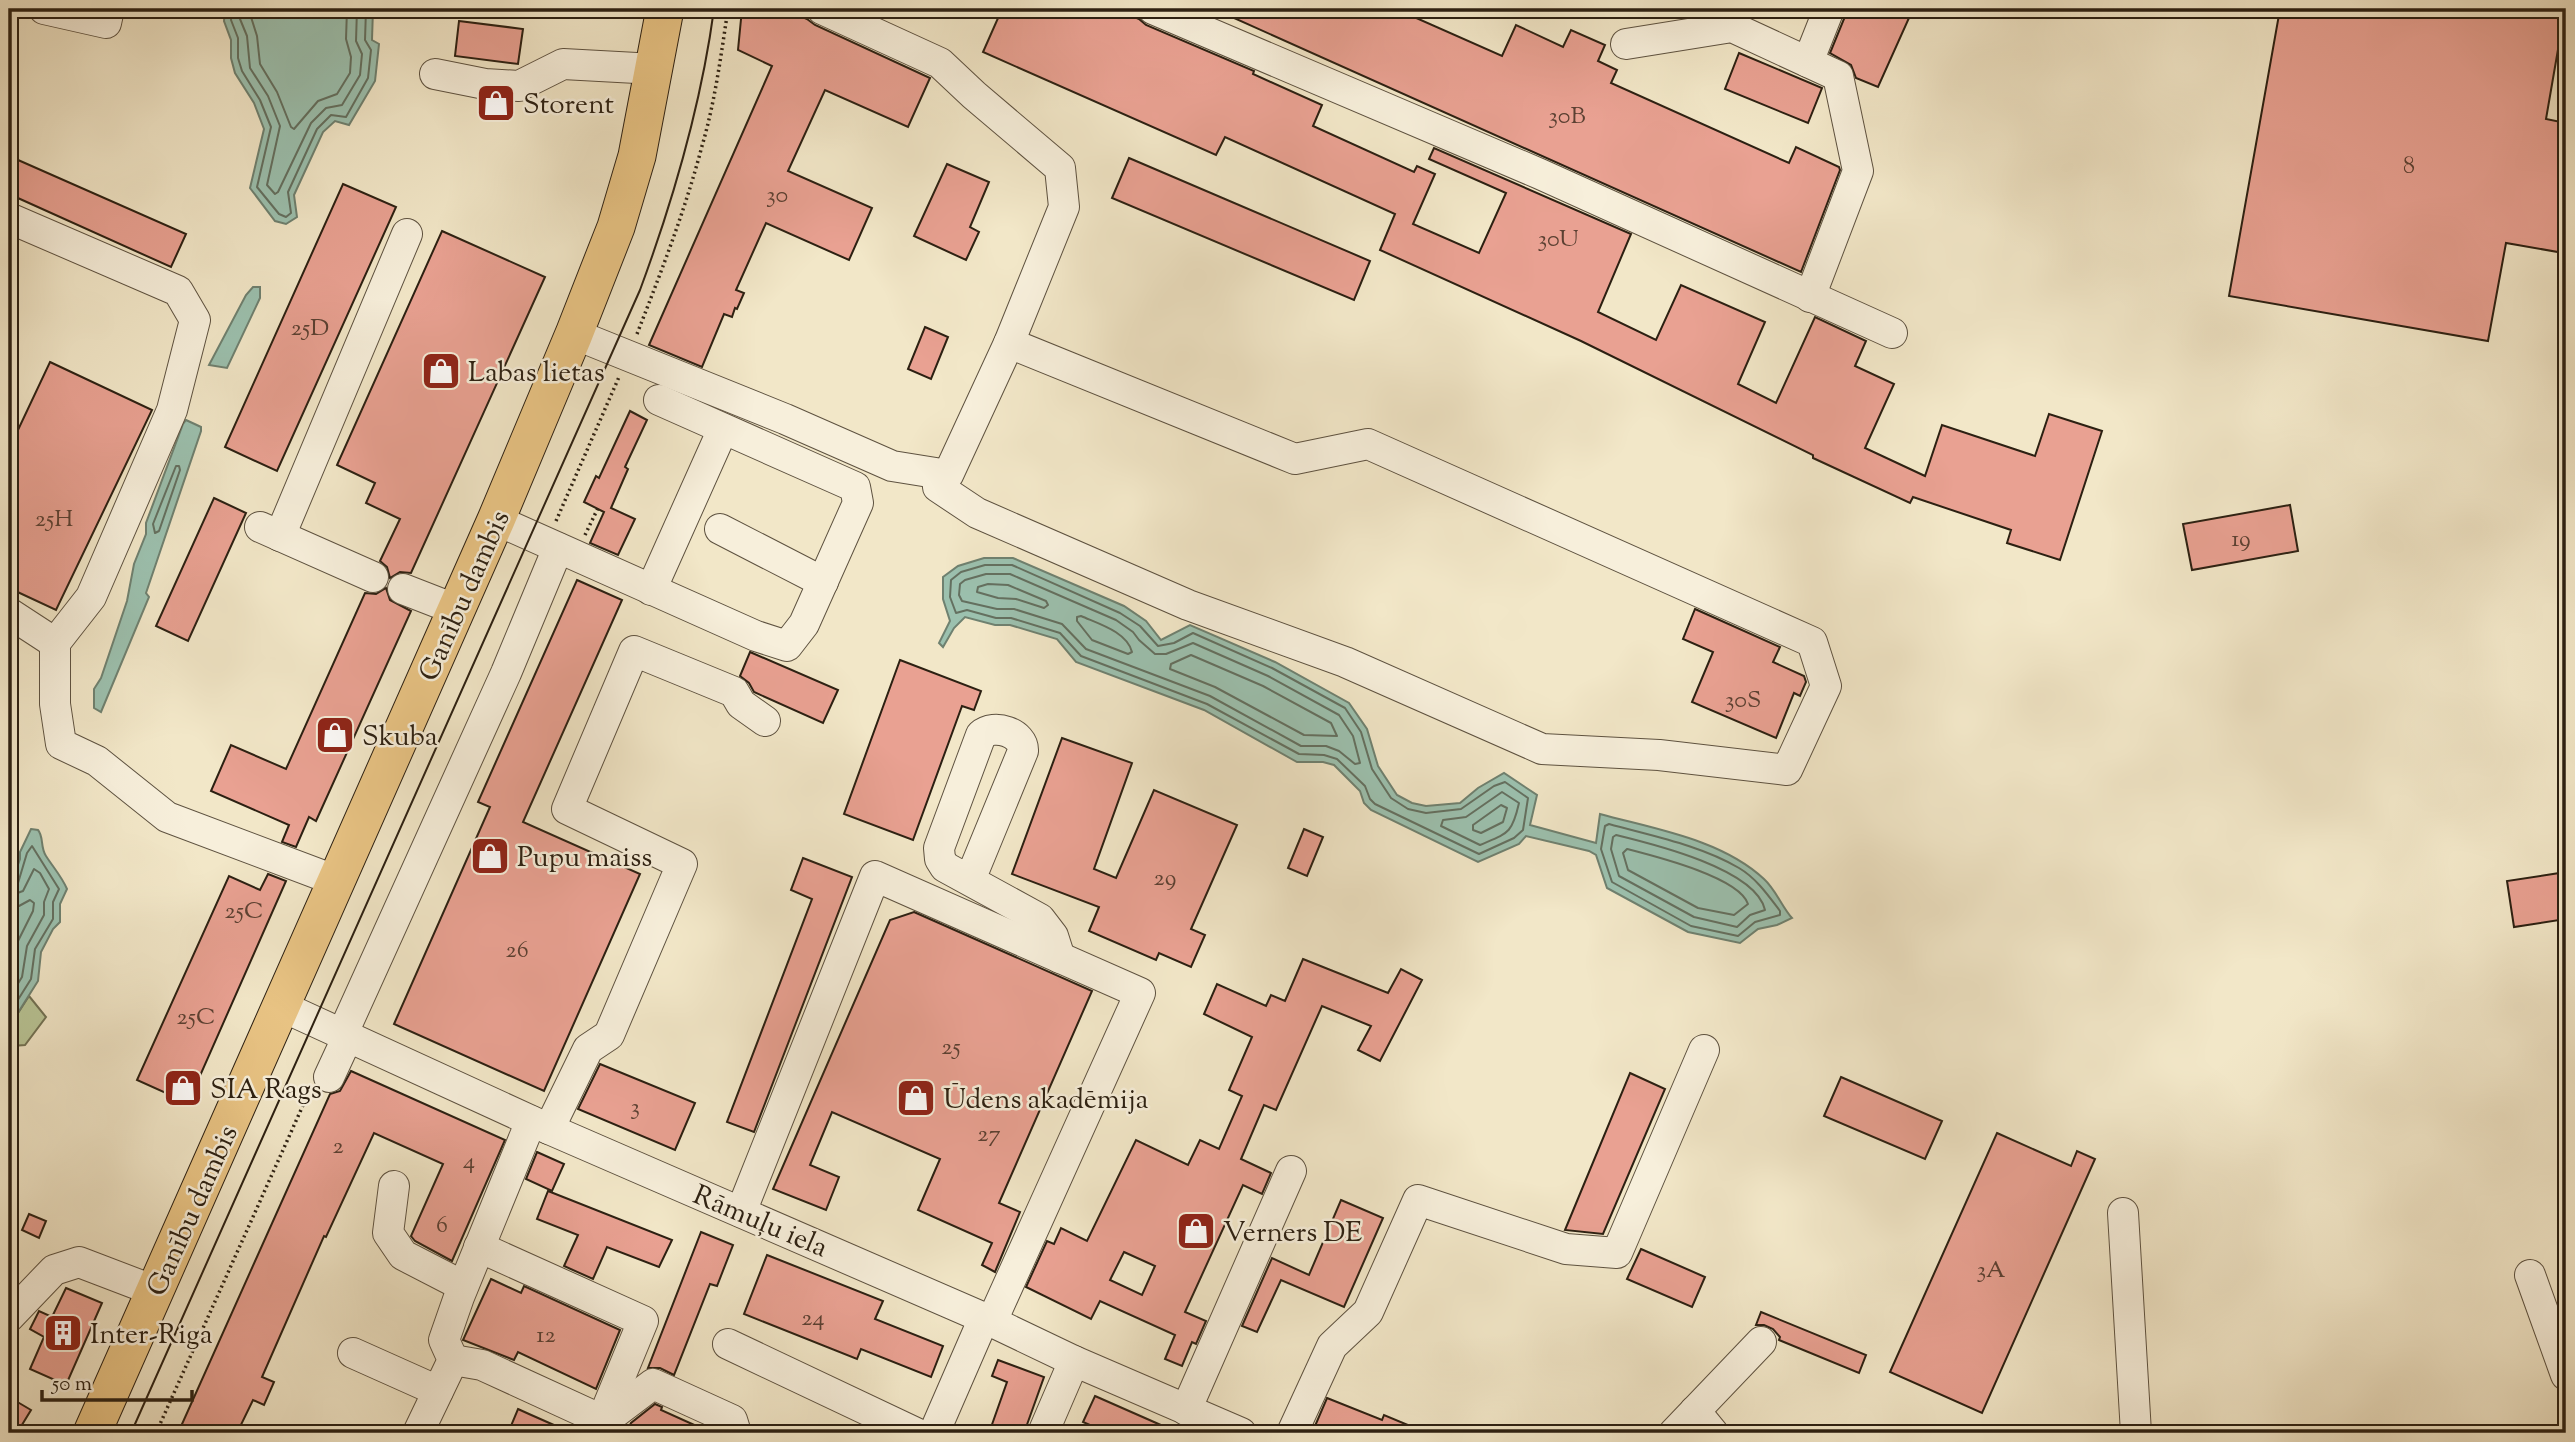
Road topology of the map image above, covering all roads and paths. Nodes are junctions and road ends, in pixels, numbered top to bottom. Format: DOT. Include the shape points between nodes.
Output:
graph roads {
  1 [pos="44,9"];
  2 [pos="109,9"];
  3 [pos="665,9"];
  4 [pos="728,9"];
  5 [pos="822,9"];
  6 [pos="1153,9"];
  7 [pos="1829,9"];
  8 [pos="1626,44"];
  9 [pos="1808,62"];
  10 [pos="655,69"];
  11 [pos="435,74"];
  12 [pos="9,218"];
  13 [pos="408,234"];
  14 [pos="1810,297"];
  15 [pos="1892,333"];
  16 [pos="574,334"];
  17 [pos="1009,342"];
  18 [pos="628,357"];
  19 [pos="659,400"];
  20 [pos="723,429"];
  21 [pos="937,474"];
  22 [pos="496,520"];
  23 [pos="720,529"];
  24 [pos="553,545"];
  25 [pos="373,577"];
  26 [pos="823,582"];
  27 [pos="403,589"];
  28 [pos="651,590"];
  29 [pos="457,610"];
  30 [pos="9,613"];
  31 [pos="55,643"];
  32 [pos="765,721"];
  33 [pos="970,880"];
  34 [pos="337,881"];
  35 [pos="1060,958"];
  36 [pos="281,1006"];
  37 [pos="345,1035"];
  38 [pos="1704,1051"];
  39 [pos="321,1078"];
  40 [pos="540,1125"];
  41 [pos="1291,1171"];
  42 [pos="394,1186"];
  43 [pos="741,1212"];
  44 [pos="2123,1213"];
  45 [pos="480,1247"];
  46 [pos="2530,1275"];
  47 [pos="463,1286"];
  48 [pos="155,1291"];
  49 [pos="9,1317"];
  50 [pos="988,1319"];
  51 [pos="1761,1342"];
  52 [pos="728,1343"];
  53 [pos="353,1353"];
  54 [pos="453,1360"];
  55 [pos="1074,1361"];
  56 [pos="2566,1375"];
  57 [pos="438,1391"];
  58 [pos="1186,1410"];
  59 [pos="1704,1422"];
  60 [pos="599,1427"];
  61 [pos="92,1433"];
  62 [pos="156,1433"];
  63 [pos="418,1433"];
  64 [pos="736,1433"];
  65 [pos="916,1433"];
  66 [pos="934,1433"];
  67 [pos="1043,1433"];
  68 [pos="1241,1433"];
  69 [pos="1292,1433"];
  70 [pos="1674,1433"];
  71 [pos="2136,1433"];
  1 -- 2 [label="street" via="106,23"];
  3 -- 10 [label="main road, Ganību dambis"];
  4 -- 18 [label="path" via="700,155"];
  5 -- 17 [label="street" via="940,63 1060,169 1064,207"];
  6 -- 14 [label="street" via="1539,174"];
  7 -- 9 [label="street"];
  8 -- 9 [label="street" via="1732,27"];
  9 -- 14 [label="street" via="1838,76 1858,171"];
  10 -- 11 [label="street" via="563,64 519,86"];
  10 -- 16 [label="main road, Ganību dambis" via="616,227"];
  12 -- 31 [label="street" via="178,291 195,320 172,410 91,597"];
  13 -- 25 [label="street" via="270,532"];
  14 -- 15 [label="street"];
  16 -- 18 [label="street"];
  16 -- 22 [label="main road, Ganību dambis"];
  17 -- 21 [label="street" via="948,475"];
  17 -- 21 [label="street" via="1295,459 1368,444 1812,642 1826,686 1787,770 1660,755 1542,749 1345,662 1188,605 977,513 938,487"];
  18 -- 21 [label="street" via="892,466"];
  18 -- 24 [label="path"];
  19 -- 20 [label="street"];
  20 -- 26 [label="street" via="855,487 858,503"];
  20 -- 28 [label="street"];
  22 -- 24 [label="street"];
  22 -- 29 [label="main road, Ganību dambis"];
  23 -- 26 [label="street"];
  24 -- 28 [label="street"];
  24 -- 37 [label="street" via="506,673"];
  26 -- 28 [label="street" via="804,624 787,646"];
  27 -- 29 [label="street"];
  29 -- 34 [label="main road, Ganību dambis"];
  30 -- 31 [label="street"];
  31 -- 34 [label="street" via="55,704 61,744 97,761 167,817"];
  32 -- 40 [label="street" via="741,704 734,692 634,651 567,809 682,864 609,1035 588,1049"];
  33 -- 35 [label="street" via="1040,919 1053,936"];
  34 -- 36 [label="main road, Ganību dambis"];
  35 -- 43 [label="street" via="875,876"];
  35 -- 50 [label="street" via="1140,993"];
  36 -- 37 [label="street, Rāmuļu iela"];
  36 -- 48 [label="main road, Ganību dambis"];
  37 -- 39 [label="street"];
  37 -- 40 [label="street, Rāmuļu iela"];
  38 -- 69 [label="street" via="1617,1253 1566,1249 1418,1200 1368,1312 1332,1346"];
  39 -- 62 [label="path"];
  40 -- 43 [label="street, Rāmuļu iela"];
  40 -- 45 [label="street"];
  41 -- 58 [label="street"];
  42 -- 47 [label="street" via="388,1233 403,1255"];
  43 -- 50 [label="street, Rāmuļu iela"];
  44 -- 71 [label="street"];
  45 -- 47 [label="street"];
  45 -- 60 [label="street" via="643,1321"];
  46 -- 56 [label="street"];
  47 -- 54 [label="street" via="444,1340"];
  48 -- 49 [label="street" via="79,1262 54,1270"];
  48 -- 61 [label="main road, Ganību dambis"];
  50 -- 55 [label="street, Rāmuļu iela"];
  50 -- 66 [label="street"];
  51 -- 59 [label="street"];
  52 -- 65 [label="street"];
  53 -- 57 [label="street"];
  54 -- 57 [label="street"];
  54 -- 60 [label="street" via="482,1365"];
  55 -- 58 [label="street, Rāmuļu iela"];
  55 -- 67 [label="street"];
  57 -- 63 [label="street"];
  58 -- 68 [label="street, Rāmuļu iela"];
  59 -- 70 [label="street"];
  60 -- 64 [label="street" via="653,1384 733,1420"];
}
